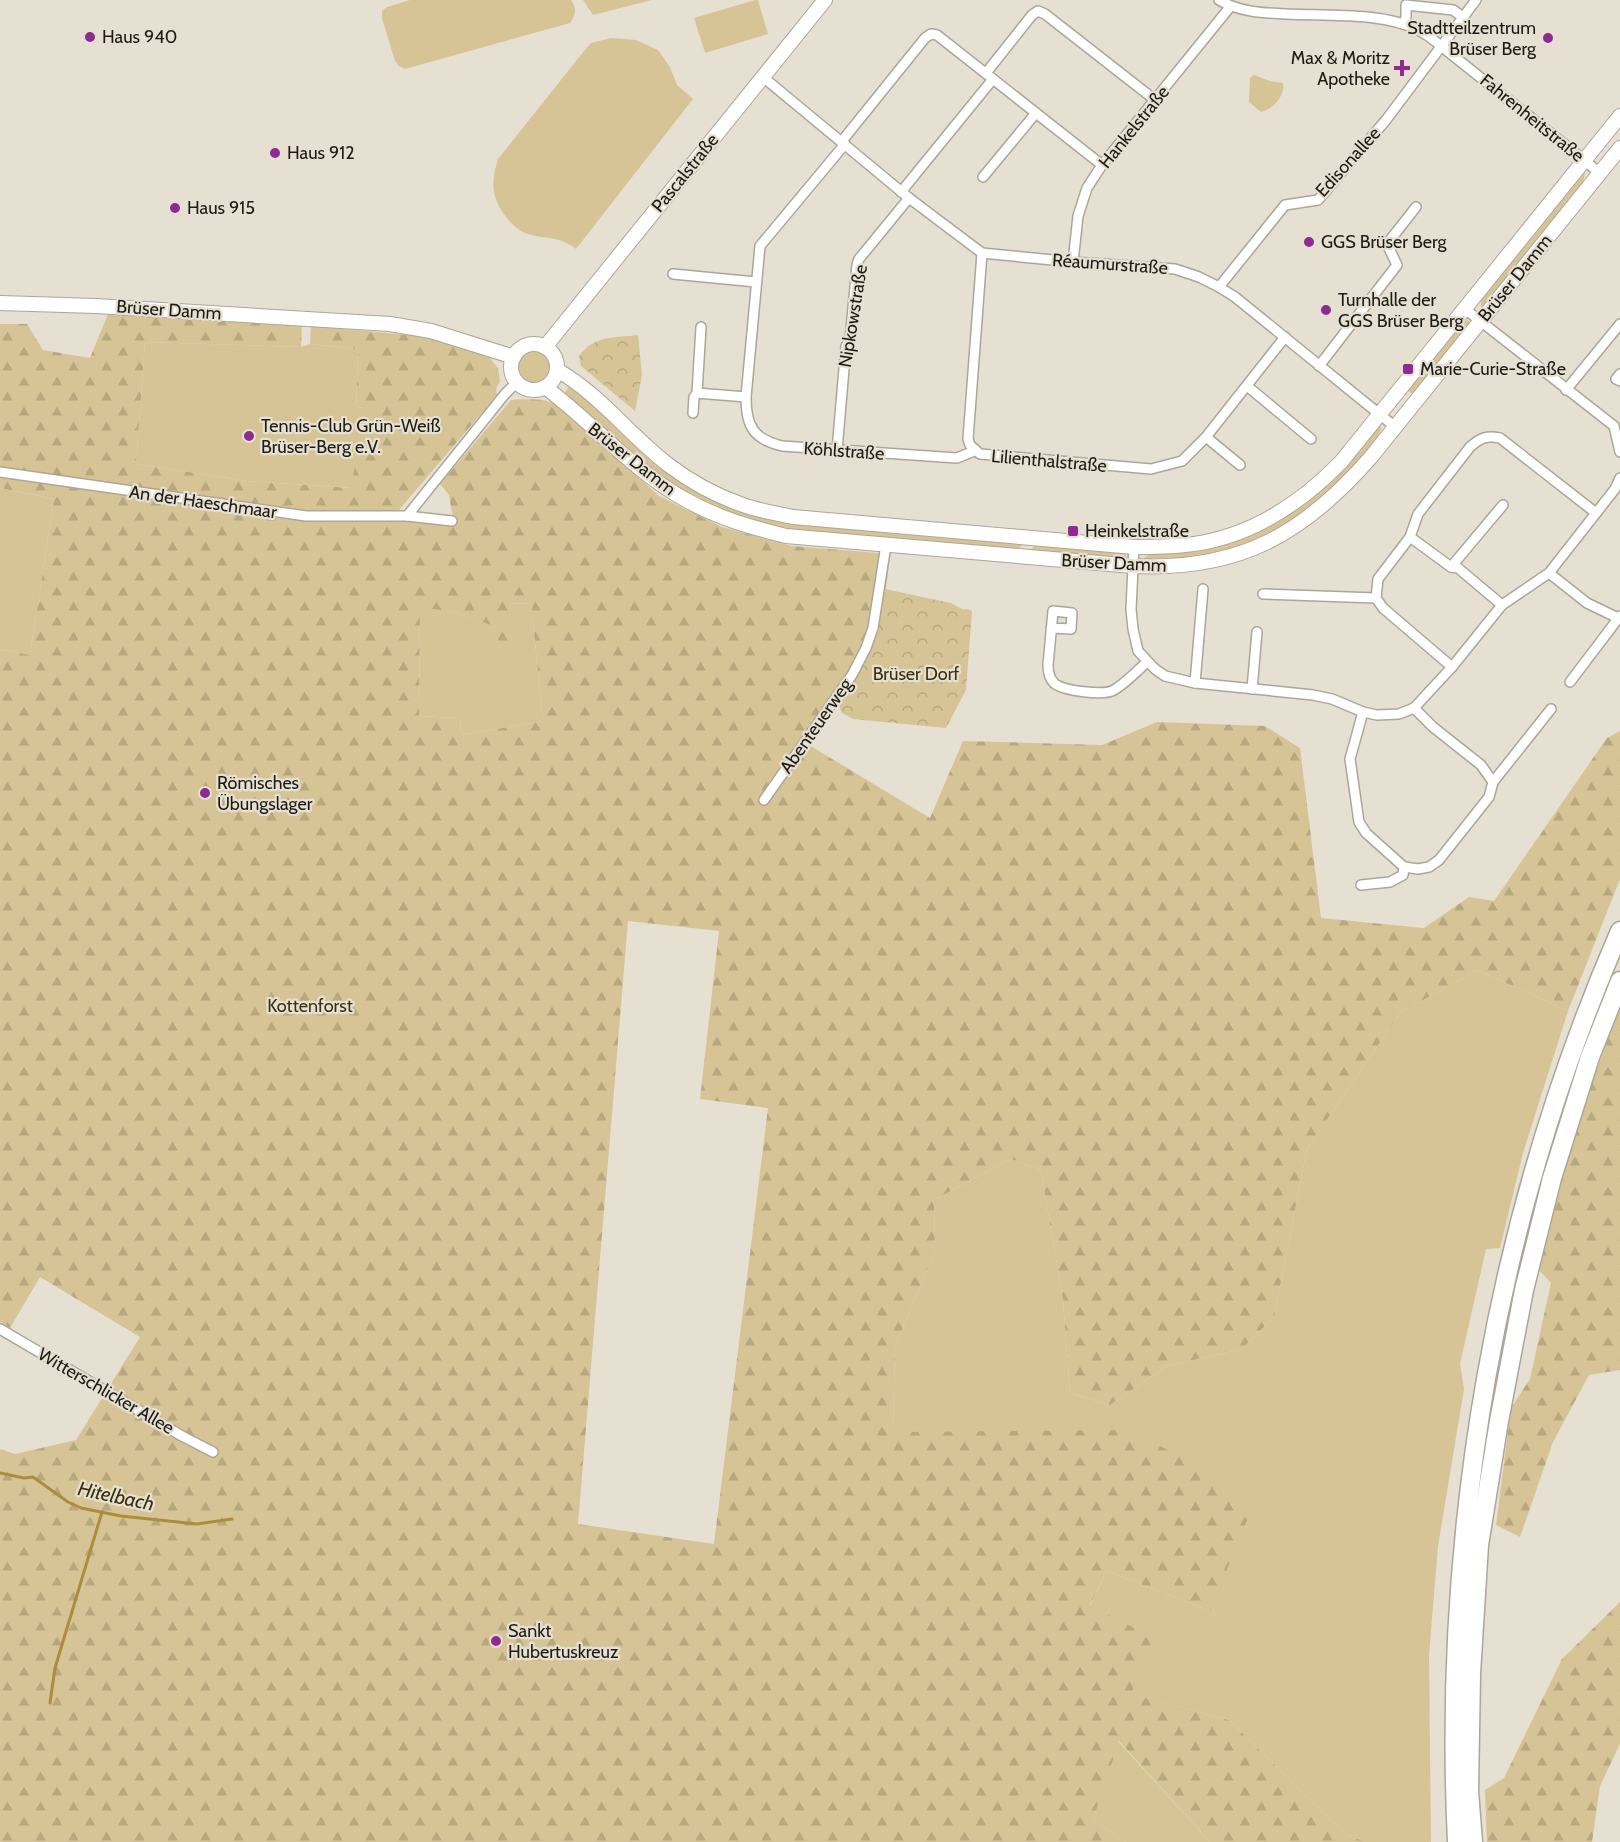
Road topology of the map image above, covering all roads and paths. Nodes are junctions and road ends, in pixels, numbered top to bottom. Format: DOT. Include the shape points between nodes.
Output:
graph roads {
  1 [pos="825,0"];
  2 [pos="1219,0"];
  3 [pos="1476,0"];
  4 [pos="1230,7"];
  5 [pos="1463,17"];
  6 [pos="1404,24"];
  7 [pos="1441,46"];
  8 [pos="763,76"];
  9 [pos="989,76"];
  10 [pos="1155,100"];
  11 [pos="1036,113"];
  12 [pos="1620,116"];
  13 [pos="844,142"];
  14 [pos="1620,148"];
  15 [pos="1584,161"];
  16 [pos="1102,165"];
  17 [pos="1600,173"];
  18 [pos="983,177"];
  19 [pos="905,195"];
  20 [pos="1416,207"];
  21 [pos="982,253"];
  22 [pos="1073,262"];
  23 [pos="673,274"];
  24 [pos="756,282"];
  25 [pos="1219,287"];
  26 [pos="0,303"];
  27 [pos="1465,309"];
  28 [pos="1480,321"];
  29 [pos="701,327"];
  30 [pos="1618,329"];
  31 [pos="1285,337"];
  32 [pos="546,347"];
  33 [pos="513,357"];
  34 [pos="1319,366"];
  35 [pos="557,369"];
  36 [pos="1620,374"];
  37 [pos="1620,381"];
  38 [pos="517,382"];
  39 [pos="1247,386"];
  40 [pos="545,387"];
  41 [pos="1566,390"];
  42 [pos="697,393"];
  43 [pos="746,397"];
  44 [pos="693,413"];
  45 [pos="1380,414"];
  46 [pos="1394,426"];
  47 [pos="1617,426"];
  48 [pos="1206,437"];
  49 [pos="1311,439"];
  50 [pos="837,450"];
  51 [pos="974,451"];
  52 [pos="1620,452"];
  53 [pos="1240,465"];
  54 [pos="0,472"];
  55 [pos="1620,478"];
  56 [pos="1503,505"];
  57 [pos="1596,513"];
  58 [pos="407,516"];
  59 [pos="452,521"];
  60 [pos="1410,537"];
  61 [pos="886,545"];
  62 [pos="1134,547"];
  63 [pos="1133,566"];
  64 [pos="1451,567"];
  65 [pos="1549,573"];
  66 [pos="1203,589"];
  67 [pos="1263,594"];
  68 [pos="1376,598"];
  69 [pos="1502,605"];
  70 [pos="1619,617"];
  71 [pos="1051,628"];
  72 [pos="1257,632"];
  73 [pos="1147,662"];
  74 [pos="1452,667"];
  75 [pos="1570,682"];
  76 [pos="1195,683"];
  77 [pos="1252,689"];
  78 [pos="1414,708"];
  79 [pos="1551,710"];
  80 [pos="1363,712"];
  81 [pos="1493,782"];
  82 [pos="764,800"];
  83 [pos="1404,867"];
  84 [pos="1361,885"];
  85 [pos="1620,931"];
  86 [pos="1620,981"];
  87 [pos="0,1329"];
  88 [pos="213,1452"];
  89 [pos="1457,1842"];
  90 [pos="1473,1842"];
  1 -- 8 [label="street, Pascalstraße"];
  2 -- 4 [label="street, Fahrenheitstraße"];
  3 -- 5 [label="street, Edisonallee"];
  4 -- 6 [label="street, Fahrenheitstraße"];
  4 -- 10 [label="street, Hankelstraße"];
  5 -- 6 [label="street" via="1453,10 1406,5"];
  5 -- 7 [label="street, Edisonallee"];
  6 -- 7 [label="street, Fahrenheitstraße"];
  7 -- 15 [label="street, Fahrenheitstraße"];
  7 -- 25 [label="street, Edisonallee" via="1386,120 1318,200 1286,205"];
  8 -- 13 [label="street"];
  8 -- 32 [label="street, Pascalstraße"];
  9 -- 10 [label="street" via="1038,11"];
  9 -- 11 [label="street"];
  9 -- 13 [label="street" via="931,34"];
  9 -- 19 [label="street"];
  10 -- 16 [label="street, Hankelstraße"];
  11 -- 16 [label="street"];
  11 -- 18 [label="street"];
  12 -- 15 [label="street, Brüser Damm"];
  13 -- 19 [label="street"];
  13 -- 24 [label="street, Köhlstraße" via="760,246"];
  14 -- 17 [label="street, Brüser Damm"];
  15 -- 17 [label="street, Fahrenheitstraße"];
  15 -- 27 [label="street, Brüser Damm"];
  16 -- 22 [label="street, Hankelstraße" via="1086,189 1078,216"];
  17 -- 28 [label="street, Brüser Damm"];
  19 -- 21 [label="street"];
  19 -- 50 [label="street, Nipkowstraße" via="856,265"];
  20 -- 34 [label="street" via="1387,244 1397,265"];
  21 -- 22 [label="street, Réaumurstraße"];
  21 -- 51 [label="street, Lilienthalstraße" via="968,439"];
  22 -- 25 [label="street, Réaumurstraße" via="1175,269"];
  23 -- 24 [label="street"];
  24 -- 43 [label="street, Köhlstraße"];
  25 -- 31 [label="street, Réaumurstraße"];
  26 -- 33 [label="street, Brüser Damm" via="390,324 431,330"];
  27 -- 28 [label="street"];
  27 -- 45 [label="street, Brüser Damm"];
  28 -- 41 [label="street"];
  28 -- 46 [label="street, Brüser Damm"];
  29 -- 42 [label="street"];
  30 -- 41 [label="street"];
  31 -- 34 [label="street, Réaumurstraße"];
  31 -- 39 [label="street, Lilienthalstraße"];
  32 -- 33 [label="street" via="524,346"];
  32 -- 35 [label="street, Brüser Damm" via="555,356"];
  33 -- 38 [label="street" via="512,370"];
  34 -- 45 [label="street, Réaumurstraße"];
  35 -- 40 [label="street"];
  35 -- 62 [label="street, Brüser Damm" via="600,400 669,465 698,485 743,506 793,517"];
  36 -- 37 [label="street"];
  38 -- 40 [label="street" via="530,389"];
  38 -- 58 [label="street"];
  39 -- 48 [label="street, Lilienthalstraße"];
  39 -- 49 [label="street"];
  40 -- 61 [label="street, Brüser Damm" via="648,474 685,500 736,524 786,536"];
  41 -- 47 [label="street"];
  42 -- 43 [label="street"];
  42 -- 44 [label="street"];
  43 -- 50 [label="street, Köhlstraße" via="747,419 767,442"];
  45 -- 46 [label="street, Réaumurstraße"];
  45 -- 62 [label="street, Brüser Damm" via="1326,477 1268,520 1215,540"];
  46 -- 63 [label="street, Brüser Damm" via="1341,490 1314,514 1274,539 1217,561 1162,568"];
  47 -- 52 [label="street"];
  48 -- 51 [label="street, Lilienthalstraße" via="1182,461 1151,469 986,456"];
  48 -- 53 [label="street"];
  50 -- 51 [label="street, Köhlstraße" via="957,458"];
  54 -- 58 [label="street, An der Haeschmaar" via="306,516"];
  55 -- 57 [label="street"];
  56 -- 64 [label="street"];
  57 -- 60 [label="street" via="1510,444 1486,436 1470,447 1418,514"];
  57 -- 65 [label="street"];
  58 -- 59 [label="street, An der Haeschmaar"];
  60 -- 64 [label="street"];
  60 -- 68 [label="street" via="1378,579"];
  61 -- 63 [label="street, Brüser Damm"];
  61 -- 82 [label="street, Abenteuerweg" via="873,628 866,648 852,675"];
  62 -- 63 [label="street"];
  63 -- 73 [label="street" via="1133,629 1138,651"];
  64 -- 69 [label="street" via="1458,568"];
  65 -- 69 [label="street"];
  65 -- 70 [label="street" via="1587,603"];
  66 -- 76 [label="street"];
  67 -- 68 [label="street"];
  68 -- 74 [label="street"];
  69 -- 74 [label="street"];
  70 -- 75 [label="street"];
  71 -- 73 [label="street" via="1048,672 1060,686 1113,691"];
  72 -- 77 [label="street"];
  73 -- 76 [label="street" via="1165,676"];
  74 -- 78 [label="street"];
  76 -- 77 [label="street"];
  77 -- 80 [label="street" via="1332,699"];
  78 -- 80 [label="street" via="1386,716"];
  78 -- 81 [label="street" via="1481,765"];
  79 -- 81 [label="street"];
  80 -- 83 [label="street" via="1350,759 1359,822"];
  81 -- 83 [label="street" via="1489,797 1439,860 1429,867"];
  83 -- 84 [label="street" via="1402,875 1390,882"];
  85 -- 89 [label="highway" via="1579,1029 1533,1174 1490,1354 1462,1546 1455,1672"];
  86 -- 90 [label="highway" via="1590,1057 1552,1178 1509,1360 1479,1545 1471,1674 1469,1791"];
  87 -- 88 [label="street, Witterschlicker Allee"];
}
